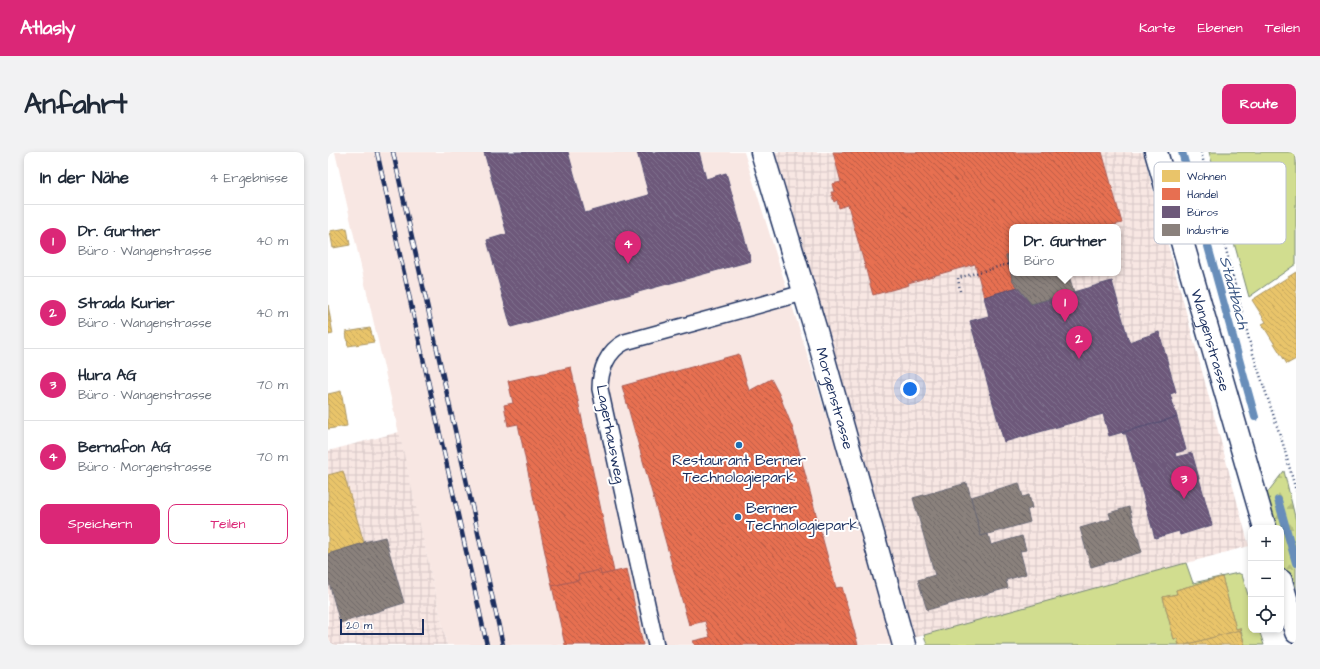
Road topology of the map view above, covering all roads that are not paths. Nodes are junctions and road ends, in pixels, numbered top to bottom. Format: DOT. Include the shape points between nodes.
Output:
graph roads {
  1 [pos="762,152"];
  2 [pos="1156,152"];
  3 [pos="1159,162"];
  4 [pos="1183,244"];
  5 [pos="803,292"];
  6 [pos="1264,525"];
  7 [pos="1284,591"];
  8 [pos="1296,632"];
  9 [pos="656,645"];
  10 [pos="904,645"];
  1 -- 5 [label="street, Morgenstrasse"];
  2 -- 3 [label="street, Wangenstrasse"];
  4 -- 6 [label="street, Wangenstrasse"];
  5 -- 9 [label="lane, Lagerhausweg" via="624,342 617,346 606,361 600,379 600,389"];
  5 -- 10 [label="street, Morgenstrasse"];
  7 -- 8 [label="street"];
}
